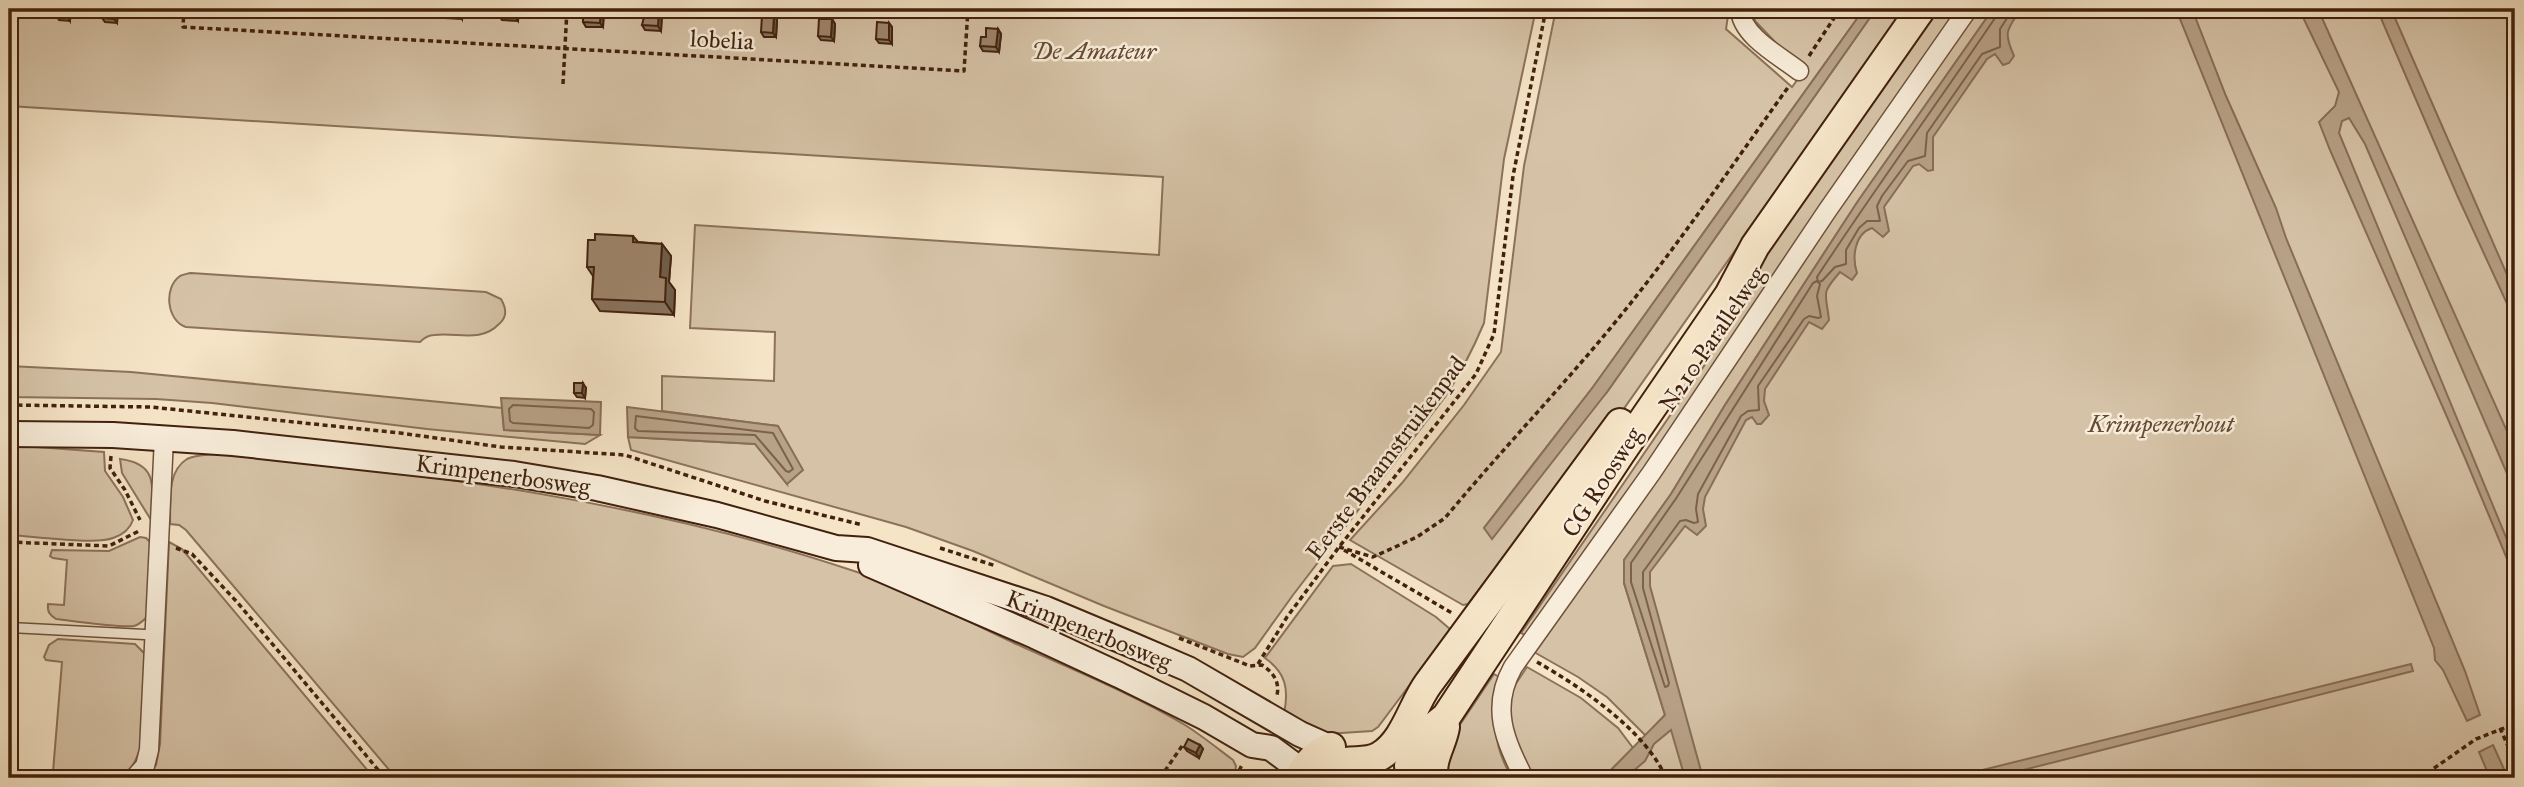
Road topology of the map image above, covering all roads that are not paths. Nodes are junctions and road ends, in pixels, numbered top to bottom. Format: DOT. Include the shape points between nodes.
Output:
graph roads {
  1 [pos="1740,9"];
  2 [pos="1921,9"];
  3 [pos="1968,9"];
  4 [pos="1799,71"];
  5 [pos="1755,246"];
  6 [pos="9,434"];
  7 [pos="164,438"];
  8 [pos="835,548"];
  9 [pos="20,628"];
  10 [pos="154,635"];
  11 [pos="1329,747"];
  12 [pos="1409,764"];
  13 [pos="1304,777"];
  14 [pos="134,778"];
  15 [pos="1524,778"];
  1 -- 4 [label="street" via="1752,34"];
  2 -- 5 [label="main road, CG Roosweg"];
  3 -- 15 [label="street, N210 Parallelweg" via="1513,667 1503,685 1503,733"];
  5 -- 12 [label="main road, CG Roosweg" via="1729,295 1446,717 1433,764"];
  5 -- 12 [label="main road, CG Roosweg" via="1720,284 1420,695 1401,709"];
  6 -- 7 [label="main road, Krimpenerbosweg"];
  7 -- 8 [label="main road, Krimpenerbosweg" via="526,476 717,515"];
  7 -- 10 [label="street"];
  8 -- 11 [label="main road, Krimpenerbosweg" via="867,550 1046,610 1188,669"];
  8 -- 13 [label="main road, Krimpenerbosweg" via="1035,635 1252,745 1271,748"];
  9 -- 10 [label="lane"];
  10 -- 14 [label="street" via="149,750 145,766"];
  11 -- 12 [label="main road" via="1354,741"];
  11 -- 13 [label="main road" via="1321,751"];
  12 -- 13 [label="main road" via="1376,758 1352,760"];
}
